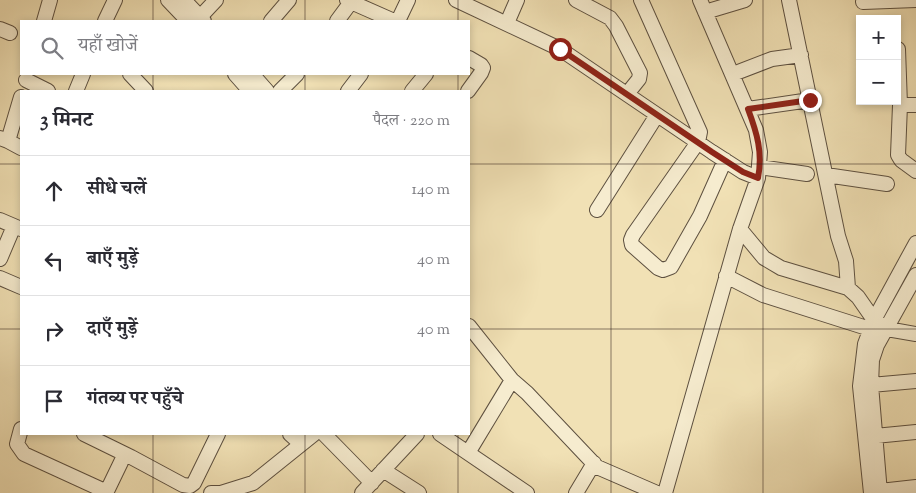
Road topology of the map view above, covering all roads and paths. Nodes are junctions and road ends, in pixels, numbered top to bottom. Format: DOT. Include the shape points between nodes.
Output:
graph roads {
  1 [pos="50,0"];
  2 [pos="115,0"];
  3 [pos="168,0"];
  4 [pos="184,0"];
  5 [pos="216,0"];
  6 [pos="289,0"];
  7 [pos="408,0"];
  8 [pos="456,0"];
  9 [pos="517,0"];
  10 [pos="576,0"];
  11 [pos="641,0"];
  12 [pos="745,0"];
  13 [pos="789,0"];
  14 [pos="916,0"];
  15 [pos="349,1"];
  16 [pos="863,2"];
  17 [pos="703,6"];
  18 [pos="44,20"];
  19 [pos="105,20"];
  20 [pos="197,20"];
  21 [pos="272,20"];
  22 [pos="338,20"];
  23 [pos="392,20"];
  24 [pos="398,20"];
  25 [pos="507,23"];
  26 [pos="802,56"];
  27 [pos="470,59"];
  28 [pos="733,74"];
  29 [pos="84,75"];
  30 [pos="131,75"];
  31 [pos="236,75"];
  32 [pos="253,75"];
  33 [pos="296,75"];
  34 [pos="360,75"];
  35 [pos="425,75"];
  36 [pos="26,82"];
  37 [pos="46,90"];
  38 [pos="76,90"];
  39 [pos="145,90"];
  40 [pos="249,90"];
  41 [pos="266,90"];
  42 [pos="281,90"];
  43 [pos="349,90"];
  44 [pos="413,90"];
  45 [pos="469,90"];
  46 [pos="627,94"];
  47 [pos="20,100"];
  48 [pos="810,100"];
  49 [pos="901,104"];
  50 [pos="900,105"];
  51 [pos="916,105"];
  52 [pos="748,109"];
  53 [pos="657,115"];
  54 [pos="4,140"];
  55 [pos="698,142"];
  56 [pos="20,148"];
  57 [pos="725,160"];
  58 [pos="916,171"];
  59 [pos="759,173"];
  60 [pos="807,174"];
  61 [pos="826,175"];
  62 [pos="887,184"];
  63 [pos="597,210"];
  64 [pos="0,220"];
  65 [pos="18,228"];
  66 [pos="740,229"];
  67 [pos="916,243"];
  68 [pos="0,259"];
  69 [pos="916,275"];
  70 [pos="726,276"];
  71 [pos="0,278"];
  72 [pos="20,287"];
  73 [pos="848,288"];
  74 [pos="872,324"];
  75 [pos="887,329"];
  76 [pos="916,334"];
  77 [pos="471,336"];
  78 [pos="512,380"];
  79 [pos="916,381"];
  80 [pos="871,385"];
  81 [pos="916,432"];
  82 [pos="20,433"];
  83 [pos="86,435"];
  84 [pos="218,435"];
  85 [pos="291,435"];
  86 [pos="313,435"];
  87 [pos="325,435"];
  88 [pos="416,435"];
  89 [pos="441,435"];
  90 [pos="875,436"];
  91 [pos="301,444"];
  92 [pos="468,453"];
  93 [pos="131,456"];
  94 [pos="594,463"];
  95 [pos="383,470"];
  96 [pos="916,487"];
  97 [pos="367,488"];
  98 [pos="877,492"];
  99 [pos="211,493"];
  100 [pos="221,493"];
  101 [pos="419,493"];
  102 [pos="527,493"];
  103 [pos="576,493"];
  104 [pos="657,493"];
  105 [pos="665,493"];
  1 -- 18 [label="street"];
  2 -- 19 [label="street"];
  3 -- 20 [label="street"];
  4 -- 20 [label="street"];
  5 -- 20 [label="street"];
  6 -- 21 [label="street"];
  7 -- 24 [label="street"];
  8 -- 25 [label="street"];
  9 -- 25 [label="street"];
  10 -- 46 [label="street" via="610,18 616,26 640,73"];
  11 -- 55 [label="street" via="696,122 700,132"];
  12 -- 17 [label="street"];
  13 -- 26 [label="street"];
  14 -- 16 [label="street"];
  15 -- 22 [label="street"];
  15 -- 23 [label="street"];
  17 -- 28 [label="street"];
  25 -- 46 [label="street" via="560,49"];
  26 -- 28 [label="street" via="772,59"];
  26 -- 48 [label="street"];
  27 -- 45 [label="street" via="482,68"];
  28 -- 52 [label="street"];
  29 -- 38 [label="street"];
  30 -- 39 [label="street"];
  31 -- 40 [label="street"];
  32 -- 41 [label="street"];
  33 -- 42 [label="street"];
  34 -- 43 [label="street"];
  35 -- 44 [label="street"];
  36 -- 37 [label="street"];
  46 -- 53 [label="street"];
  47 -- 54 [label="street"];
  48 -- 52 [label="street"];
  48 -- 61 [label="street"];
  49 -- 51 [label="street"];
  50 -- 58 [label="street" via="898,155"];
  52 -- 59 [label="street" via="759,141"];
  53 -- 55 [label="street"];
  53 -- 63 [label="street"];
  54 -- 56 [label="street"];
  55 -- 57 [label="street"];
  55 -- 57 [label="street" via="631,240 632,245 658,268 671,267 700,216"];
  57 -- 59 [label="street"];
  59 -- 60 [label="street"];
  59 -- 66 [label="street"];
  61 -- 62 [label="street"];
  61 -- 73 [label="street" via="846,261"];
  64 -- 65 [label="street"];
  65 -- 68 [label="street"];
  66 -- 70 [label="street"];
  66 -- 73 [label="street" via="764,258 781,268"];
  67 -- 74 [label="street"];
  69 -- 75 [label="street"];
  70 -- 74 [label="street" via="763,295"];
  70 -- 105 [label="street"];
  71 -- 72 [label="street"];
  73 -- 74 [label="street" via="858,297"];
  74 -- 75 [label="street"];
  74 -- 98 [label="street" via="865,344 860,386"];
  75 -- 76 [label="street"];
  75 -- 80 [label="street" via="872,360"];
  77 -- 78 [label="street"];
  78 -- 92 [label="street"];
  78 -- 94 [label="street"];
  79 -- 80 [label="street"];
  80 -- 90 [label="street"];
  81 -- 90 [label="street"];
  82 -- 93 [label="street" via="17,444 24,454 102,491 108,490 122,460"];
  83 -- 93 [label="street"];
  84 -- 93 [label="street" via="190,486 183,486"];
  85 -- 91 [label="street"];
  86 -- 91 [label="street"];
  87 -- 97 [label="street"];
  88 -- 95 [label="street"];
  89 -- 92 [label="street"];
  90 -- 98 [label="street"];
  91 -- 100 [label="street" via="254,483"];
  92 -- 102 [label="street"];
  94 -- 103 [label="street"];
  94 -- 104 [label="street"];
  95 -- 97 [label="street"];
  95 -- 101 [label="street"];
  96 -- 98 [label="street"];
  99 -- 100 [label="street"];
}
